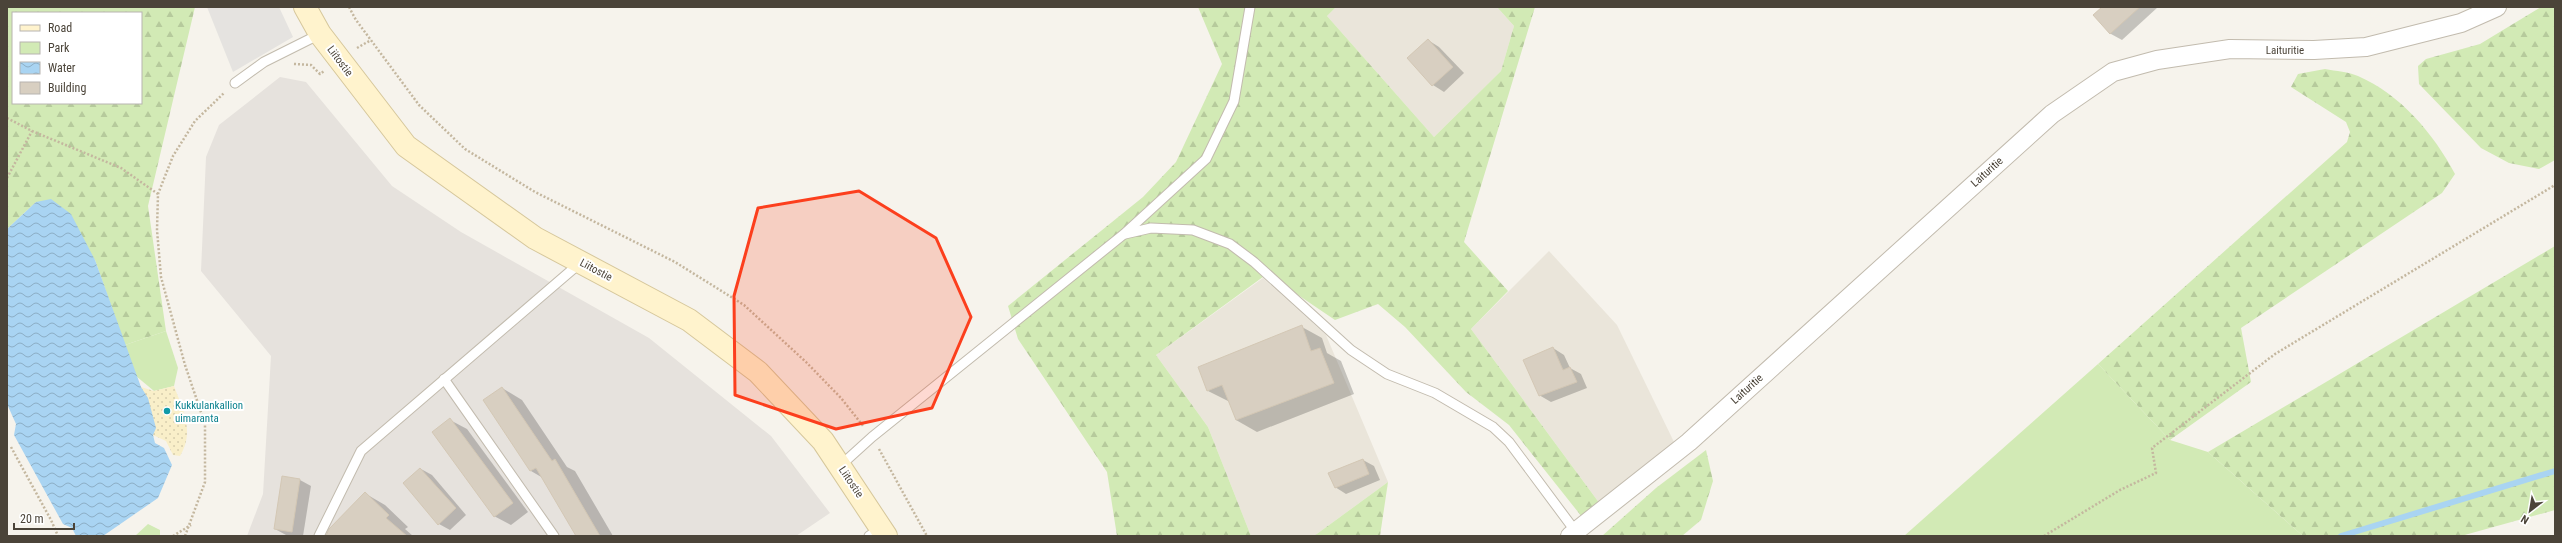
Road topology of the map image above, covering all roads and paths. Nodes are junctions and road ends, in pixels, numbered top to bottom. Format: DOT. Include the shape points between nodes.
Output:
graph roads {
  1 [pos="305,7"];
  2 [pos="349,7"];
  3 [pos="1250,7"];
  4 [pos="2497,7"];
  5 [pos="320,34"];
  6 [pos="235,83"];
  7 [pos="7,118"];
  8 [pos="32,131"];
  9 [pos="7,178"];
  10 [pos="2555,186"];
  11 [pos="158,194"];
  12 [pos="1124,234"];
  13 [pos="581,262"];
  14 [pos="444,380"];
  15 [pos="872,437"];
  16 [pos="11,447"];
  17 [pos="840,466"];
  18 [pos="191,525"];
  19 [pos="879,533"];
  20 [pos="1573,534"];
  21 [pos="58,536"];
  22 [pos="173,536"];
  23 [pos="185,536"];
  24 [pos="319,536"];
  25 [pos="554,536"];
  26 [pos="927,536"];
  27 [pos="2044,536"];
  1 -- 5 [label="street, Liitostie"];
  2 -- 15 [label="path" via="419,104 465,149 535,192 675,262 744,305 821,378"];
  3 -- 12 [label="lane" via="1234,101 1206,159"];
  4 -- 20 [label="street, Laituritie" via="2461,23 2366,47 2314,50 2230,49 2157,60 2113,72 2052,114 1689,442"];
  5 -- 6 [label="lane" via="264,62"];
  5 -- 13 [label="street, Liitostie" via="406,146 535,238"];
  6 -- 11 [label="path" via="195,121 173,156"];
  7 -- 8 [label="path"];
  8 -- 9 [label="path"];
  8 -- 11 [label="path" via="121,168"];
  10 -- 27 [label="path" via="2275,354 2152,448 2156,473 2120,490"];
  11 -- 18 [label="path" via="157,230 161,277 205,424 205,482"];
  12 -- 15 [label="lane"];
  12 -- 20 [label="lane" via="1151,228 1193,230 1230,244 1254,262 1351,350 1387,374 1435,393 1493,427 1509,442"];
  13 -- 14 [label="lane"];
  13 -- 17 [label="street, Liitostie" via="689,320 758,372 823,441"];
  14 -- 24 [label="lane" via="362,451"];
  14 -- 25 [label="lane"];
  15 -- 17 [label="lane"];
  15 -- 26 [label="path"];
  16 -- 21 [label="path" via="52,520"];
  17 -- 19 [label="street, Liitostie"];
  18 -- 22 [label="path"];
  18 -- 23 [label="path"];
}
